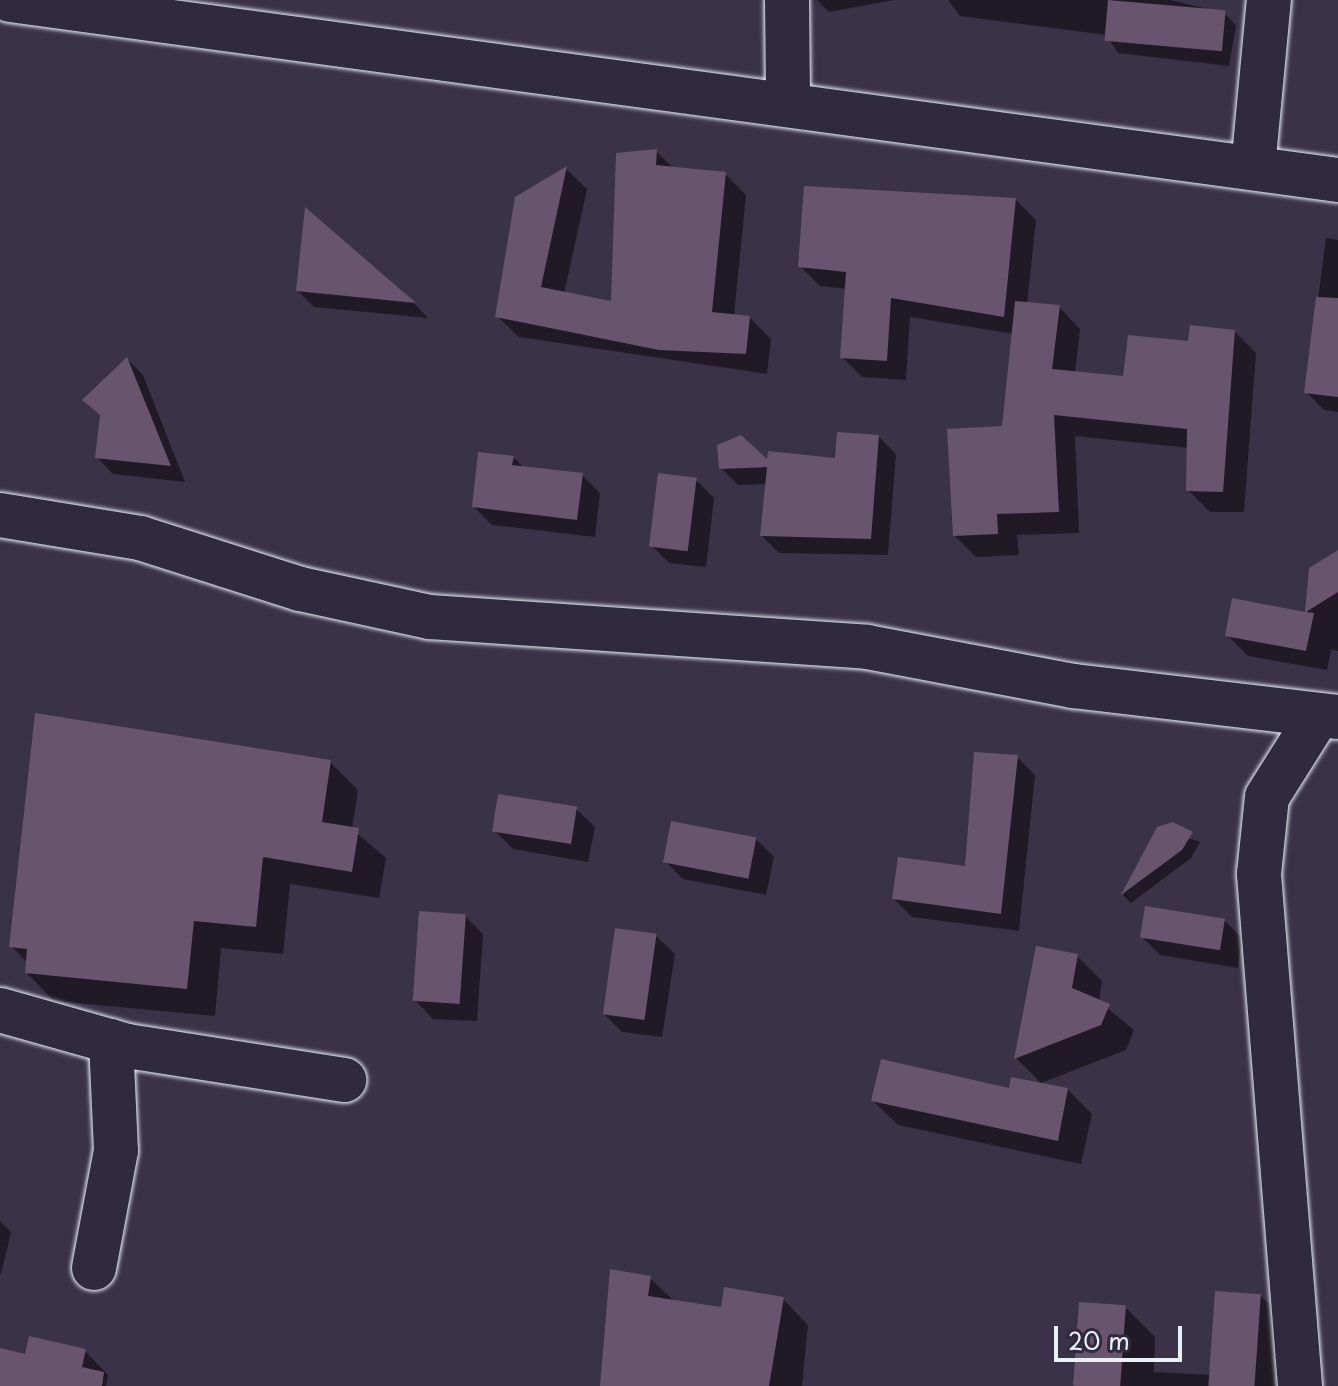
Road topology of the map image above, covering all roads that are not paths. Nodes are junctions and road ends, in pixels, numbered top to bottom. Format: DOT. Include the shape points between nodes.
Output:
graph roads {
  1 [pos="10,0"];
  2 [pos="787,0"];
  3 [pos="1269,0"];
  4 [pos="788,103"];
  5 [pos="1253,168"];
  6 [pos="1338,180"];
  7 [pos="0,515"];
  8 [pos="1328,717"];
  9 [pos="0,1010"];
  10 [pos="111,1041"];
  11 [pos="344,1080"];
  12 [pos="94,1268"];
  13 [pos="1300,1386"];
  1 -- 4 [label="street"];
  2 -- 4 [label="street"];
  3 -- 5 [label="street"];
  4 -- 5 [label="street"];
  5 -- 6 [label="street"];
  7 -- 8 [label="street" via="140,538 300,589 430,617 867,647 1073,686"];
  8 -- 13 [label="street" via="1267,797 1259,874"];
  9 -- 10 [label="street"];
  10 -- 11 [label="street"];
  10 -- 12 [label="street" via="116,1151"];
}
